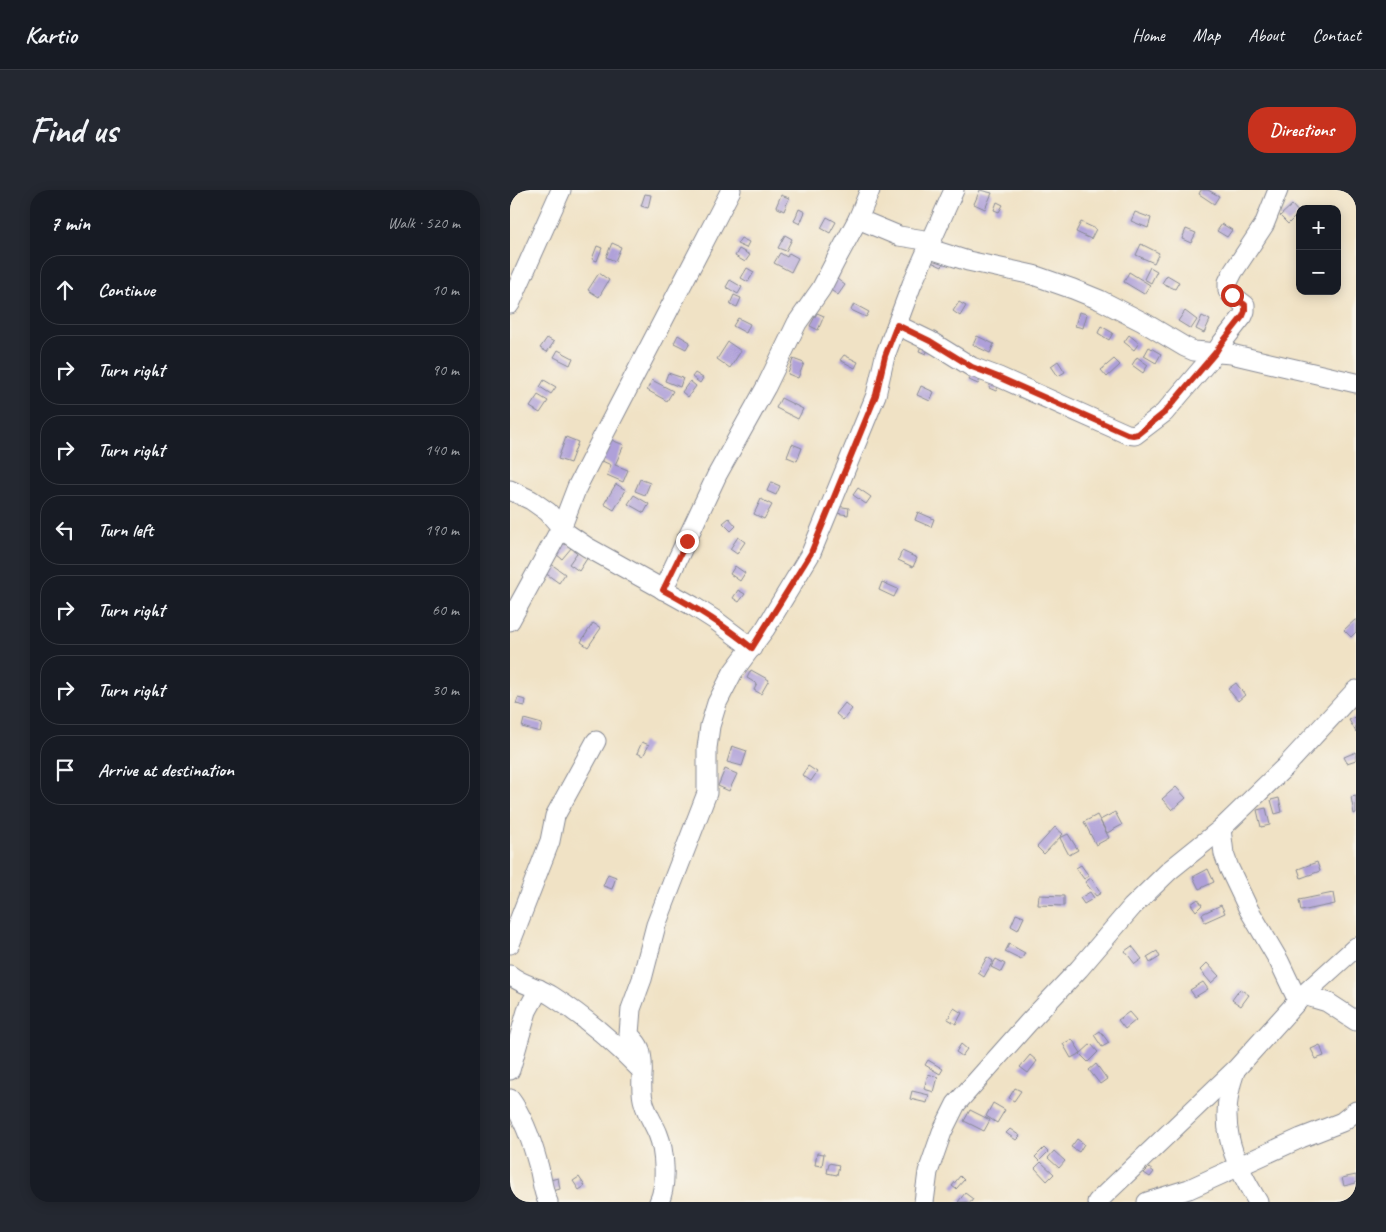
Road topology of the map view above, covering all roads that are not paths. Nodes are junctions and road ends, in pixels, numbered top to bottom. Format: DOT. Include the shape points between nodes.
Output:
graph roads {
  1 [pos="561,190"];
  2 [pos="731,190"];
  3 [pos="870,190"];
  4 [pos="954,190"];
  5 [pos="1278,190"];
  6 [pos="858,218"];
  7 [pos="929,244"];
  8 [pos="510,304"];
  9 [pos="897,325"];
  10 [pos="1216,352"];
  11 [pos="1356,383"];
  12 [pos="510,490"];
  13 [pos="562,526"];
  14 [pos="663,590"];
  15 [pos="510,621"];
  16 [pos="752,648"];
  17 [pos="1356,690"];
  18 [pos="596,741"];
  19 [pos="1221,829"];
  20 [pos="510,944"];
  21 [pos="1356,947"];
  22 [pos="510,975"];
  23 [pos="539,989"];
  24 [pos="1301,998"];
  25 [pos="1356,1021"];
  26 [pos="1237,1068"];
  27 [pos="510,1070"];
  28 [pos="642,1071"];
  29 [pos="510,1099"];
  30 [pos="1356,1111"];
  31 [pos="1238,1166"];
  32 [pos="548,1202"];
  33 [pos="659,1202"];
  34 [pos="924,1202"];
  35 [pos="1097,1202"];
  36 [pos="1147,1202"];
  37 [pos="1258,1202"];
  1 -- 8 [label="street"];
  2 -- 13 [label="street" via="577,487"];
  3 -- 6 [label="street"];
  4 -- 7 [label="street"];
  5 -- 10 [label="street" via="1264,225 1228,282 1228,291 1244,303 1245,311"];
  6 -- 7 [label="street" via="899,236"];
  6 -- 14 [label="street" via="821,289 797,323 717,475"];
  7 -- 9 [label="street"];
  7 -- 10 [label="street" via="968,261 1046,279 1100,300 1184,347"];
  9 -- 10 [label="street" via="972,367 1130,435 1138,434 1164,413"];
  9 -- 16 [label="street" via="885,356 876,395 811,553"];
  10 -- 11 [label="street"];
  12 -- 13 [label="street" via="531,500"];
  13 -- 14 [label="street" via="587,548"];
  13 -- 15 [label="street"];
  14 -- 16 [label="street" via="715,620"];
  16 -- 28 [label="street" via="733,672 717,703 707,748 707,793 667,894 630,1009 630,1034 641,1050"];
  17 -- 19 [label="street" via="1285,767"];
  18 -- 20 [label="street" via="555,816 550,841"];
  19 -- 24 [label="street" via="1229,868 1249,910"];
  19 -- 34 [label="street" via="1170,870 1132,907 956,1104 928,1172"];
  21 -- 24 [label="street"];
  22 -- 23 [label="street"];
  23 -- 27 [label="street" via="527,1011"];
  23 -- 28 [label="street" via="617,1045"];
  24 -- 25 [label="street" via="1327,1002"];
  24 -- 26 [label="street"];
  26 -- 31 [label="street" via="1228,1092 1227,1127"];
  26 -- 35 [label="street"];
  28 -- 33 [label="street" via="643,1102 658,1135 663,1157 664,1182"];
  29 -- 32 [label="street" via="523,1120"];
  30 -- 31 [label="street" via="1342,1122"];
  31 -- 36 [label="street" via="1190,1189"];
  31 -- 37 [label="street"];
}
